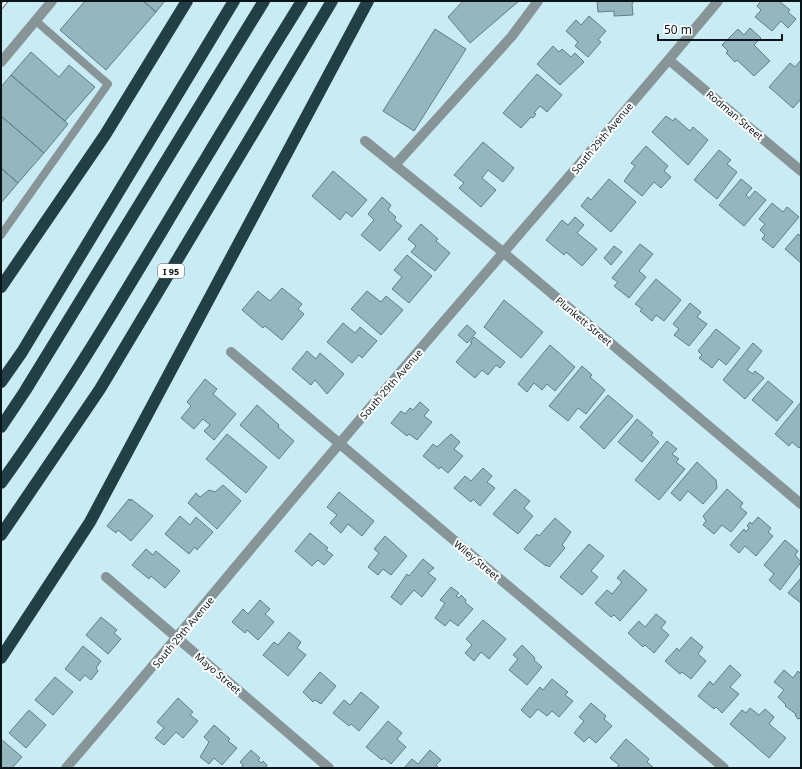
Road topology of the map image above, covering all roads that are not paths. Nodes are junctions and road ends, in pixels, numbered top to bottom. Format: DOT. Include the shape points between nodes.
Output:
graph roads {
  1 [pos="52,1"];
  2 [pos="187,1"];
  3 [pos="234,1"];
  4 [pos="264,1"];
  5 [pos="302,1"];
  6 [pos="332,1"];
  7 [pos="368,1"];
  8 [pos="538,1"];
  9 [pos="718,1"];
  10 [pos="36,21"];
  11 [pos="669,60"];
  12 [pos="1,62"];
  13 [pos="365,141"];
  14 [pos="395,165"];
  15 [pos="801,171"];
  16 [pos="1,235"];
  17 [pos="504,253"];
  18 [pos="1,287"];
  19 [pos="231,352"];
  20 [pos="1,382"];
  21 [pos="1,427"];
  22 [pos="339,443"];
  23 [pos="1,483"];
  24 [pos="801,504"];
  25 [pos="1,535"];
  26 [pos="106,577"];
  27 [pos="178,638"];
  28 [pos="1,658"];
  29 [pos="66,768"];
  30 [pos="329,768"];
  31 [pos="724,768"];
  1 -- 10 [label="street"];
  2 -- 18 [label="highway" via="105,135"];
  3 -- 20 [label="highway" via="26,345"];
  4 -- 21 [label="highway" via="26,391"];
  5 -- 23 [label="highway" via="108,322 36,434"];
  6 -- 25 [label="highway, I 95" via="100,389"];
  7 -- 28 [label="highway" via="90,522"];
  8 -- 14 [label="street" via="512,36"];
  9 -- 11 [label="street, South 29th Avenue"];
  10 -- 12 [label="street"];
  10 -- 16 [label="lane" via="108,84"];
  11 -- 15 [label="street, Rodman Street"];
  11 -- 17 [label="street, South 29th Avenue"];
  13 -- 14 [label="street, Plunkett Street"];
  14 -- 17 [label="street, Plunkett Street"];
  17 -- 22 [label="street, South 29th Avenue"];
  17 -- 24 [label="street, Plunkett Street"];
  19 -- 22 [label="street, Wiley Street"];
  22 -- 27 [label="street, South 29th Avenue"];
  22 -- 31 [label="street, Wiley Street"];
  26 -- 27 [label="street, Mayo Street"];
  27 -- 29 [label="street, South 29th Avenue"];
  27 -- 30 [label="street, Mayo Street"];
}
